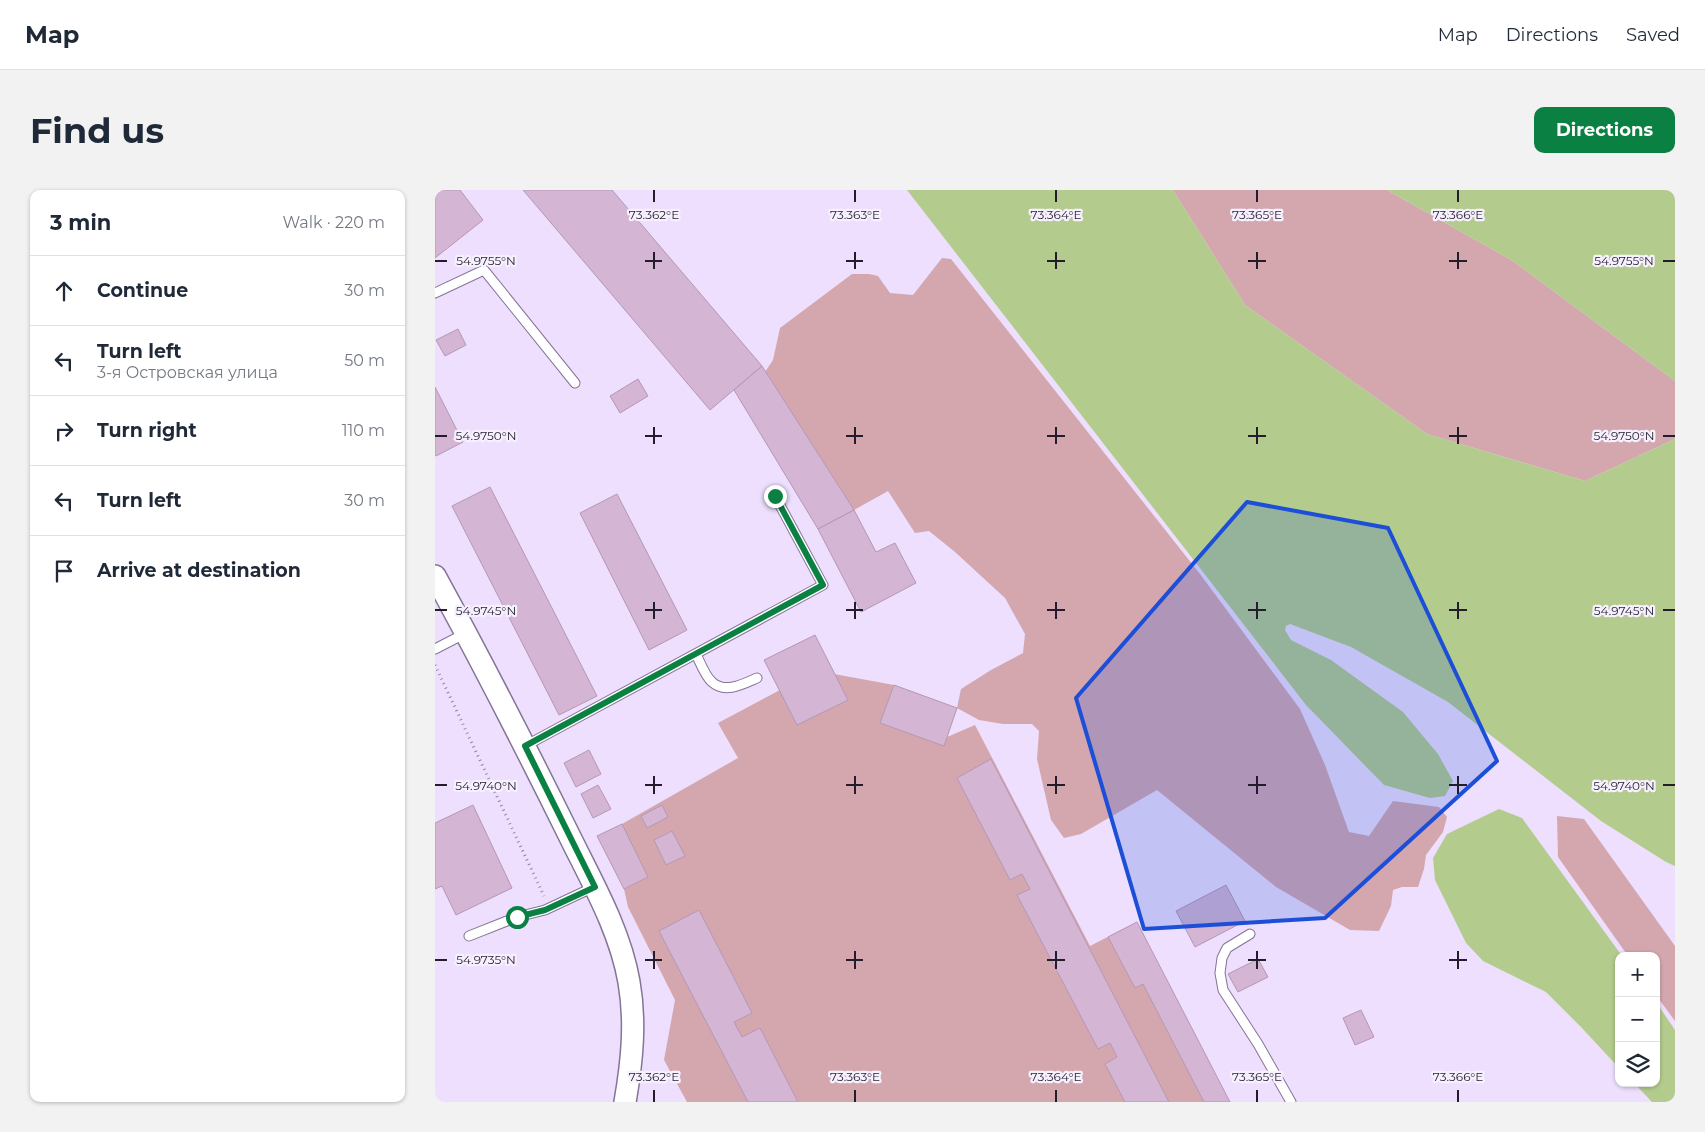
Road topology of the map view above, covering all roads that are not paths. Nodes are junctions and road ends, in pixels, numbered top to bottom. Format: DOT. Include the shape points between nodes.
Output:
graph roads {
  1 [pos="435,294"];
  2 [pos="575,383"];
  3 [pos="775,496"];
  4 [pos="435,576"];
  5 [pos="466,633"];
  6 [pos="435,649"];
  7 [pos="696,654"];
  8 [pos="757,678"];
  9 [pos="525,746"];
  10 [pos="595,887"];
  11 [pos="1250,934"];
  12 [pos="469,936"];
  13 [pos="625,1102"];
  14 [pos="1291,1102"];
  1 -- 2 [label="lane" via="484,270"];
  3 -- 7 [label="lane" via="823,585"];
  4 -- 5 [label="street"];
  5 -- 6 [label="lane"];
  5 -- 9 [label="street"];
  7 -- 8 [label="lane" via="711,682 722,687 737,687"];
  7 -- 9 [label="lane"];
  9 -- 10 [label="street"];
  10 -- 12 [label="lane" via="550,908"];
  10 -- 13 [label="street" via="618,938 629,981 633,1023 631,1068"];
  11 -- 14 [label="lane" via="1227,948 1222,958 1223,990"];
}
